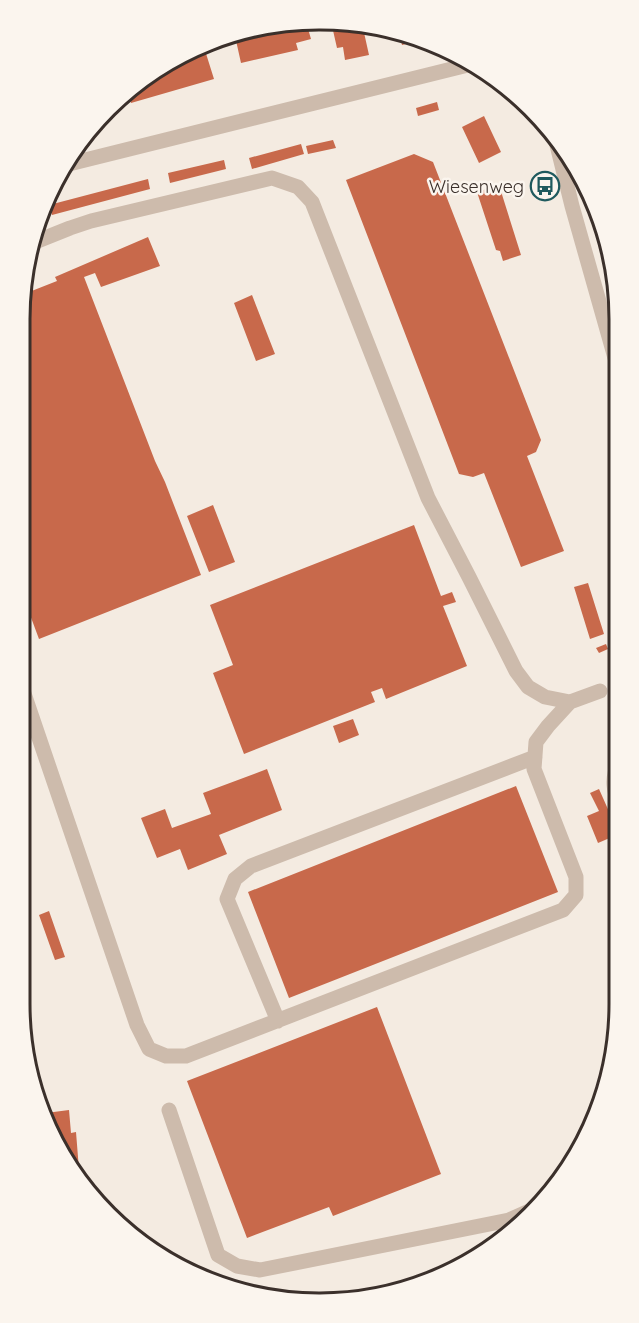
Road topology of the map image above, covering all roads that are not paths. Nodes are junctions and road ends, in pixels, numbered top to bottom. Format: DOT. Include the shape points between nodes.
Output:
graph roads {
  1 [pos="460,67"];
  2 [pos="561,160"];
  3 [pos="77,162"];
  4 [pos="41,239"];
  5 [pos="609,337"];
  6 [pos="600,691"];
  7 [pos="570,702"];
  8 [pos="30,712"];
  9 [pos="535,757"];
  10 [pos="278,1021"];
  11 [pos="169,1110"];
  12 [pos="513,1218"];
  1 -- 3 [label="street"];
  2 -- 5 [label="street"];
  4 -- 7 [label="street" via="92,221 272,178 298,187 312,202 428,498 516,671 528,687 545,697"];
  6 -- 7 [label="street"];
  7 -- 9 [label="street" via="536,742"];
  8 -- 10 [label="street" via="136,1025 149,1049 165,1056 186,1056"];
  9 -- 10 [label="street" via="534,769 576,877 576,896 563,910"];
  9 -- 10 [label="street" via="250,866 235,879 227,899"];
  11 -- 12 [label="street" via="218,1255 237,1266 260,1270"];
}
